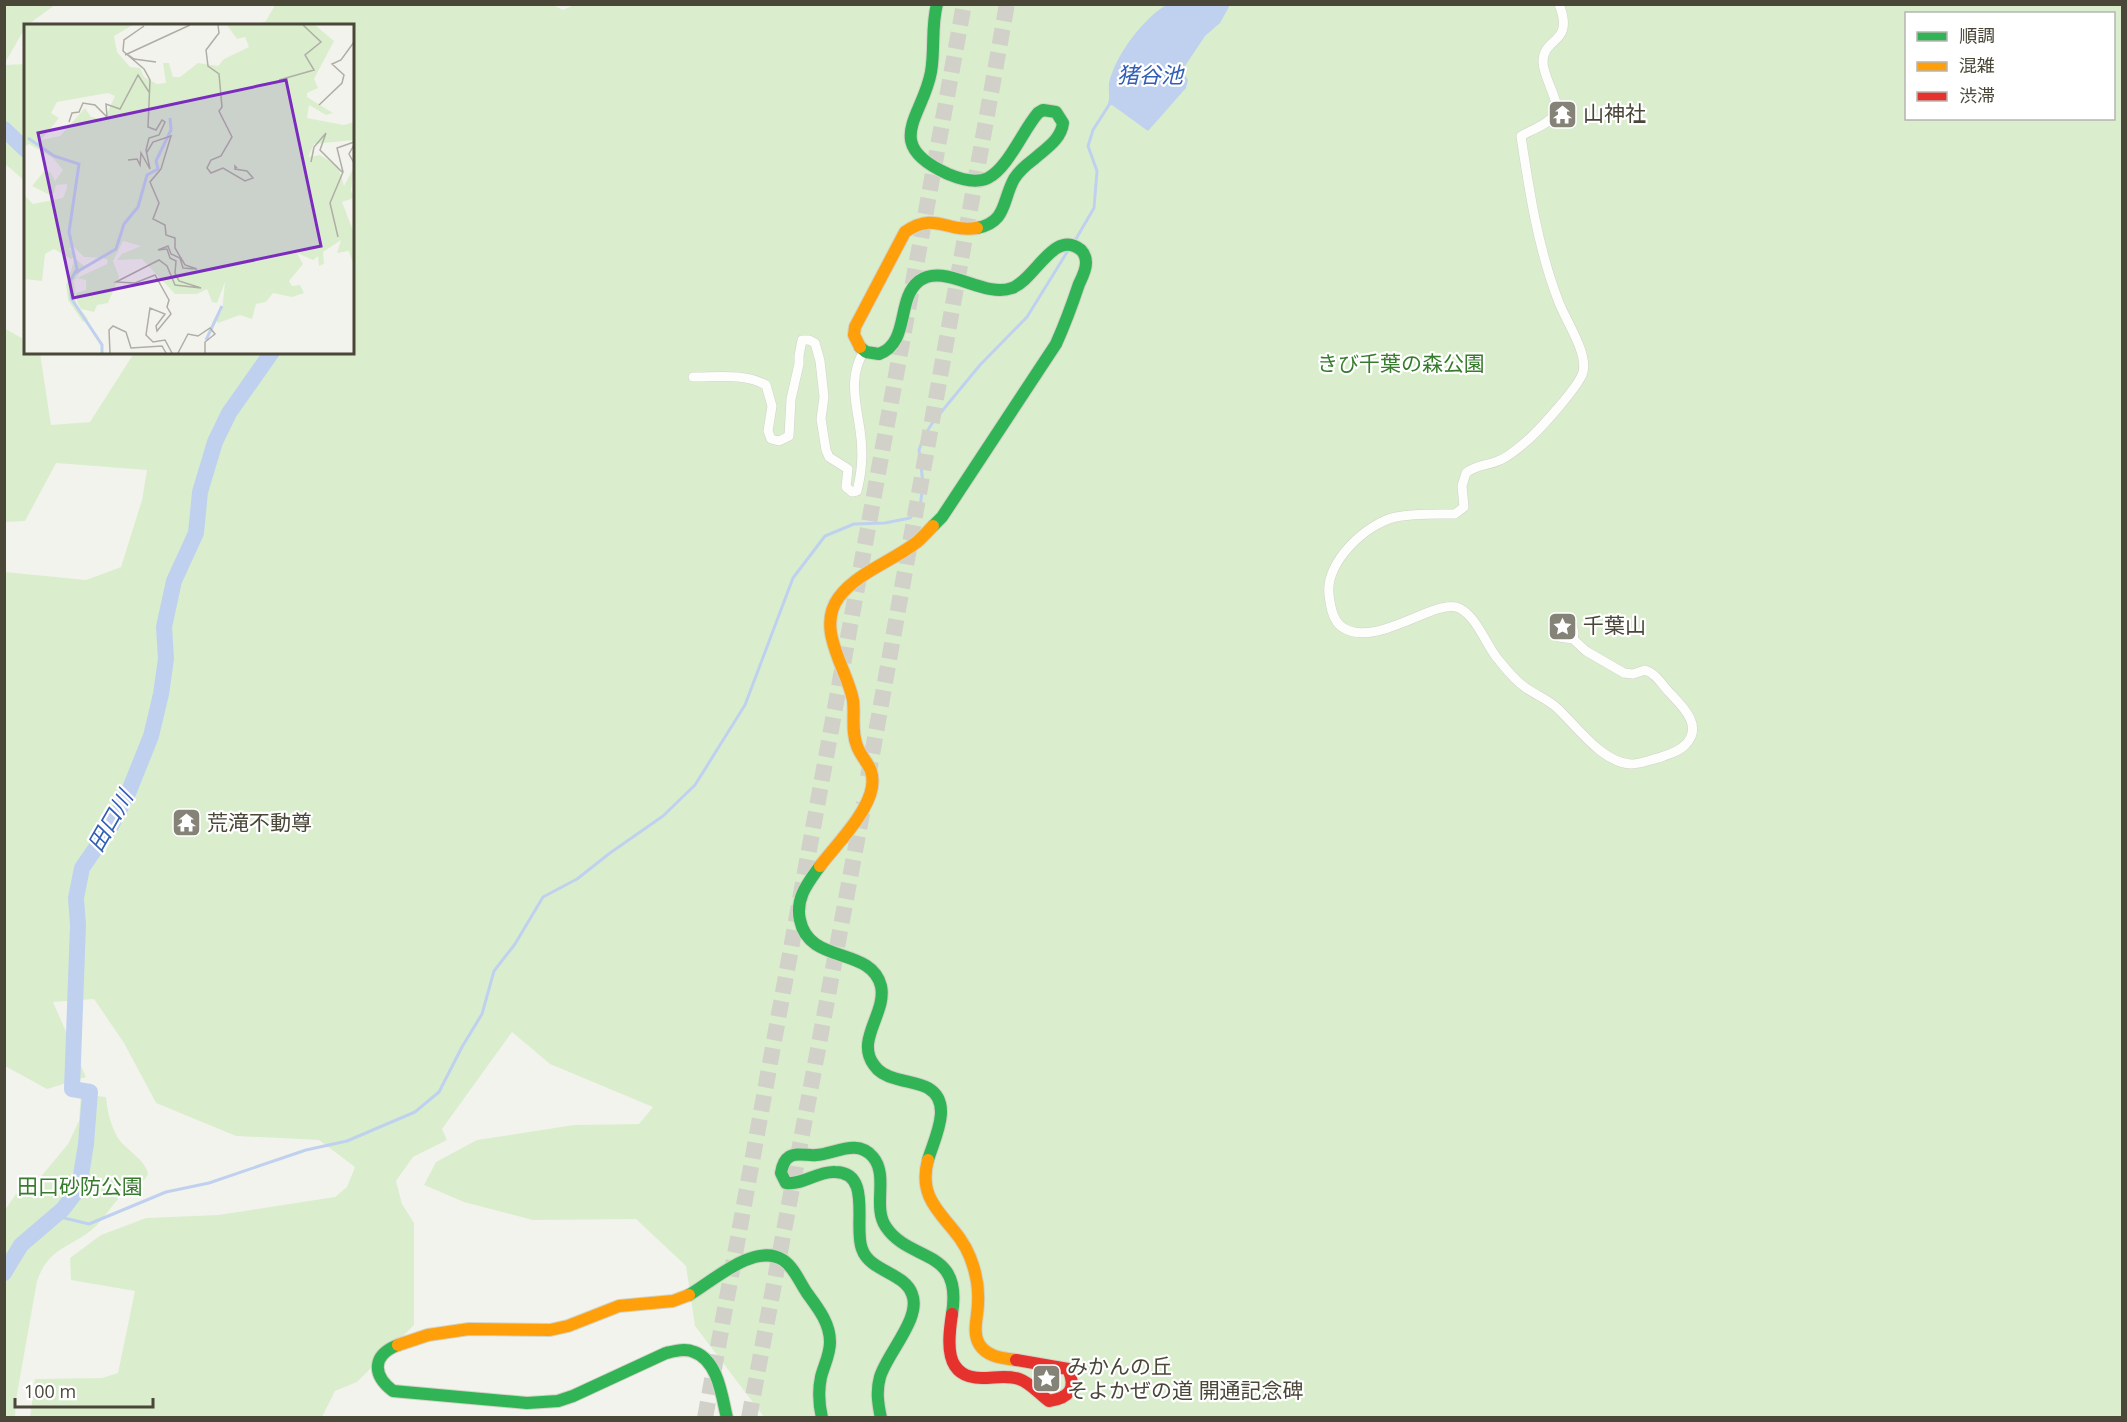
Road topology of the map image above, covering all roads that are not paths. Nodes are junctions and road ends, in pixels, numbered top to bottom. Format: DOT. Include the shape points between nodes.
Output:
graph roads {
  1 [pos="937,4"];
  2 [pos="1560,4"];
  3 [pos="864,351"];
  4 [pos="693,377"];
  5 [pos="1573,639"];
  6 [pos="727,1418"];
  7 [pos="822,1418"];
  8 [pos="881,1418"];
  1 -- 3 [label="street" via="930,75 910,129 912,142 922,156 947,174 977,182 994,174 1038,113 1056,112 1063,126 1053,142 1022,168 1005,209 988,225 969,229 926,221 905,232 855,327 853,336"];
  2 -- 5 [label="street" via="1565,28 1543,60 1557,110 1549,121 1521,136 1545,260 1557,300 1582,354 1581,378 1524,443 1502,460 1466,473 1462,486 1464,507 1460,512 1395,517 1376,525 1339,558 1329,586 1337,622 1352,631 1376,631 1446,606 1461,609 1521,685 1555,706 1599,749 1619,761 1632,764 1654,759 1688,742 1693,726 1689,714 1653,674 1645,670 1624,673"];
  3 -- 4 [label="street" via="853,385 860,432 860,478 857,491 852,492 846,487 848,470 829,458 826,450 821,419 824,397 815,343 802,340 789,436 779,441 771,439 768,431 772,406 766,385 756,380"];
  3 -- 8 [label="street" via="879,354 891,348 910,293 926,277 1009,290 1029,279 1058,245 1077,247 1085,257 1080,285 1056,344 949,508 917,542 844,590 830,619 830,634 853,699 856,744 868,761 873,785 863,810 804,888 798,906 799,922 816,946 862,962 879,980 881,1002 868,1046 871,1061 890,1078 926,1087 940,1103 940,1121 927,1159 925,1185 931,1201 958,1234 969,1255 977,1288 974,1325 980,1345 995,1357 1068,1369 1072,1380 1067,1396 1049,1401 1018,1378 979,1379 958,1370 949,1351 955,1304 951,1280 936,1260 898,1241 885,1227 879,1209 879,1167 871,1154 849,1147 825,1154 790,1156 780,1172 786,1183 799,1184 835,1172 854,1180 860,1191 858,1232 863,1254 873,1266 902,1282 912,1293 913,1313 879,1380"];
  6 -- 7 [label="street" via="713,1368 701,1355 685,1350 666,1353 573,1396 536,1403 393,1391 382,1383 377,1363 389,1348 442,1332 482,1328 554,1330 617,1306 684,1299 746,1259 768,1255 780,1258 791,1268 827,1327 830,1346 819,1397"];
}
